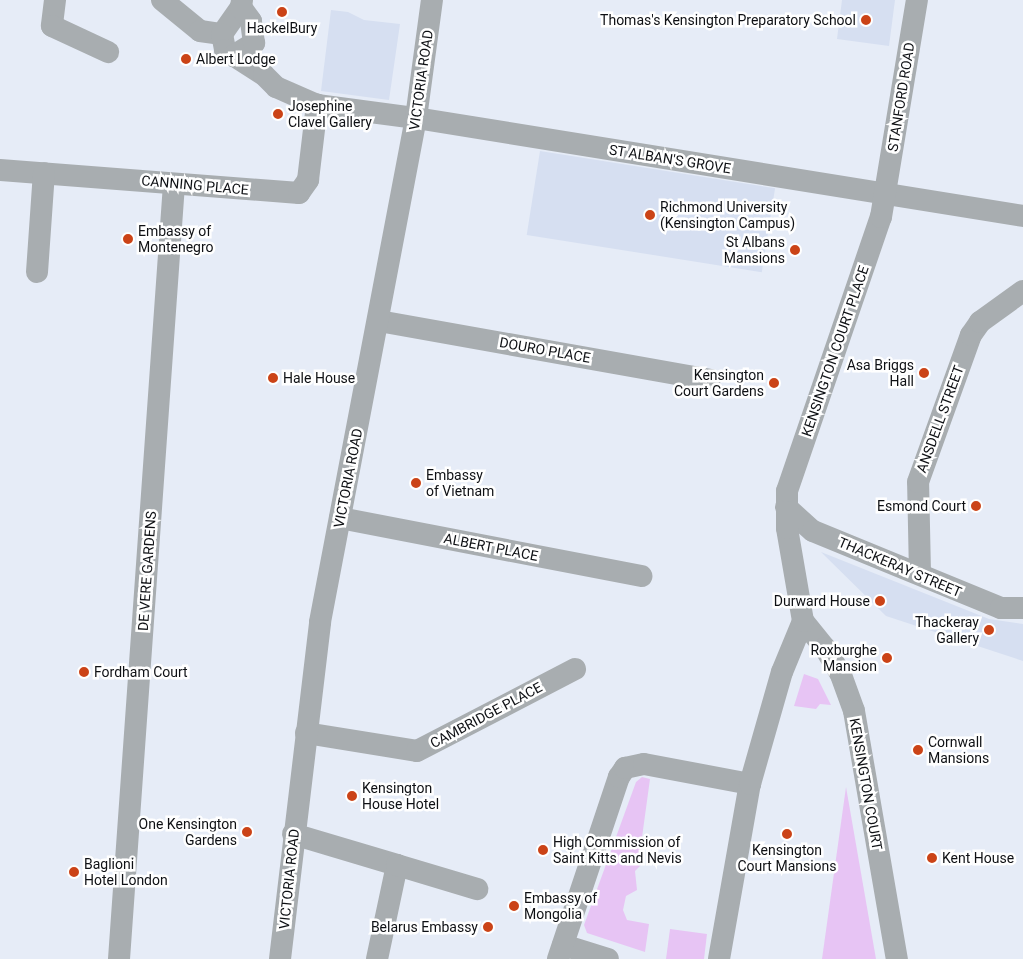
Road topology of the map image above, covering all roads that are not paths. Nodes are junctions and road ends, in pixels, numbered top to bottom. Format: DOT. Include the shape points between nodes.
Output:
graph roads {
  1 [pos="55,0"];
  2 [pos="162,0"];
  3 [pos="432,0"];
  4 [pos="917,0"];
  5 [pos="241,3"];
  6 [pos="222,34"];
  7 [pos="108,52"];
  8 [pos="233,56"];
  9 [pos="317,105"];
  10 [pos="416,118"];
  11 [pos="0,170"];
  12 [pos="44,173"];
  13 [pos="174,184"];
  14 [pos="884,194"];
  15 [pos="1023,216"];
  16 [pos="37,272"];
  17 [pos="1023,291"];
  18 [pos="379,321"];
  19 [pos="710,380"];
  20 [pos="786,507"];
  21 [pos="340,518"];
  22 [pos="920,574"];
  23 [pos="641,576"];
  24 [pos="1023,608"];
  25 [pos="803,622"];
  26 [pos="575,669"];
  27 [pos="306,733"];
  28 [pos="750,784"];
  29 [pos="293,834"];
  30 [pos="397,865"];
  31 [pos="477,889"];
  32 [pos="560,952"];
  33 [pos="119,959"];
  34 [pos="280,959"];
  35 [pos="376,959"];
  36 [pos="608,959"];
  37 [pos="720,959"];
  38 [pos="897,959"];
  1 -- 7 [label="street" via="52,26"];
  2 -- 6 [label="street" via="200,31"];
  3 -- 10 [label="street, VICTORIA ROAD"];
  4 -- 14 [label="street, STANFORD ROAD"];
  5 -- 6 [label="street"];
  5 -- 8 [label="street" via="251,21 254,43"];
  6 -- 8 [label="street" via="222,46"];
  8 -- 9 [label="street, ST ALBAN'S GROVE" via="276,87"];
  9 -- 10 [label="street, ST ALBAN'S GROVE"];
  9 -- 13 [label="street, CANNING PLACE" via="308,180 303,191 295,194"];
  10 -- 14 [label="street, ST ALBAN'S GROVE"];
  10 -- 18 [label="street, VICTORIA ROAD"];
  11 -- 12 [label="street, CANNING PLACE"];
  12 -- 13 [label="street, CANNING PLACE"];
  12 -- 16 [label="street"];
  13 -- 33 [label="street, DE VERE GARDENS"];
  14 -- 15 [label="street, ST ALBAN'S GROVE"];
  14 -- 20 [label="street, KENSINGTON COURT PLACE" via="881,217 787,491"];
  17 -- 22 [label="street, ANSDELL STREET" via="980,322 970,336 918,482"];
  18 -- 19 [label="street, DOURO PLACE"];
  18 -- 21 [label="street, VICTORIA ROAD"];
  20 -- 22 [label="street, THACKERAY STREET" via="813,531"];
  20 -- 25 [label="street"];
  21 -- 23 [label="street, ALBERT PLACE"];
  21 -- 27 [label="street, VICTORIA ROAD" via="320,622"];
  22 -- 24 [label="street, THACKERAY STREET" via="1001,608"];
  25 -- 28 [label="street" via="782,672"];
  25 -- 38 [label="street, KENSINGTON COURT" via="825,648 841,675 854,711"];
  26 -- 27 [label="street, CAMBRIDGE PLACE" via="417,752"];
  27 -- 29 [label="street, VICTORIA ROAD"];
  28 -- 32 [label="street" via="644,764 625,768 619,777"];
  28 -- 37 [label="street"];
  29 -- 30 [label="street"];
  29 -- 34 [label="street, VICTORIA ROAD"];
  30 -- 31 [label="street"];
  30 -- 35 [label="street"];
  32 -- 36 [label="street"];
}
